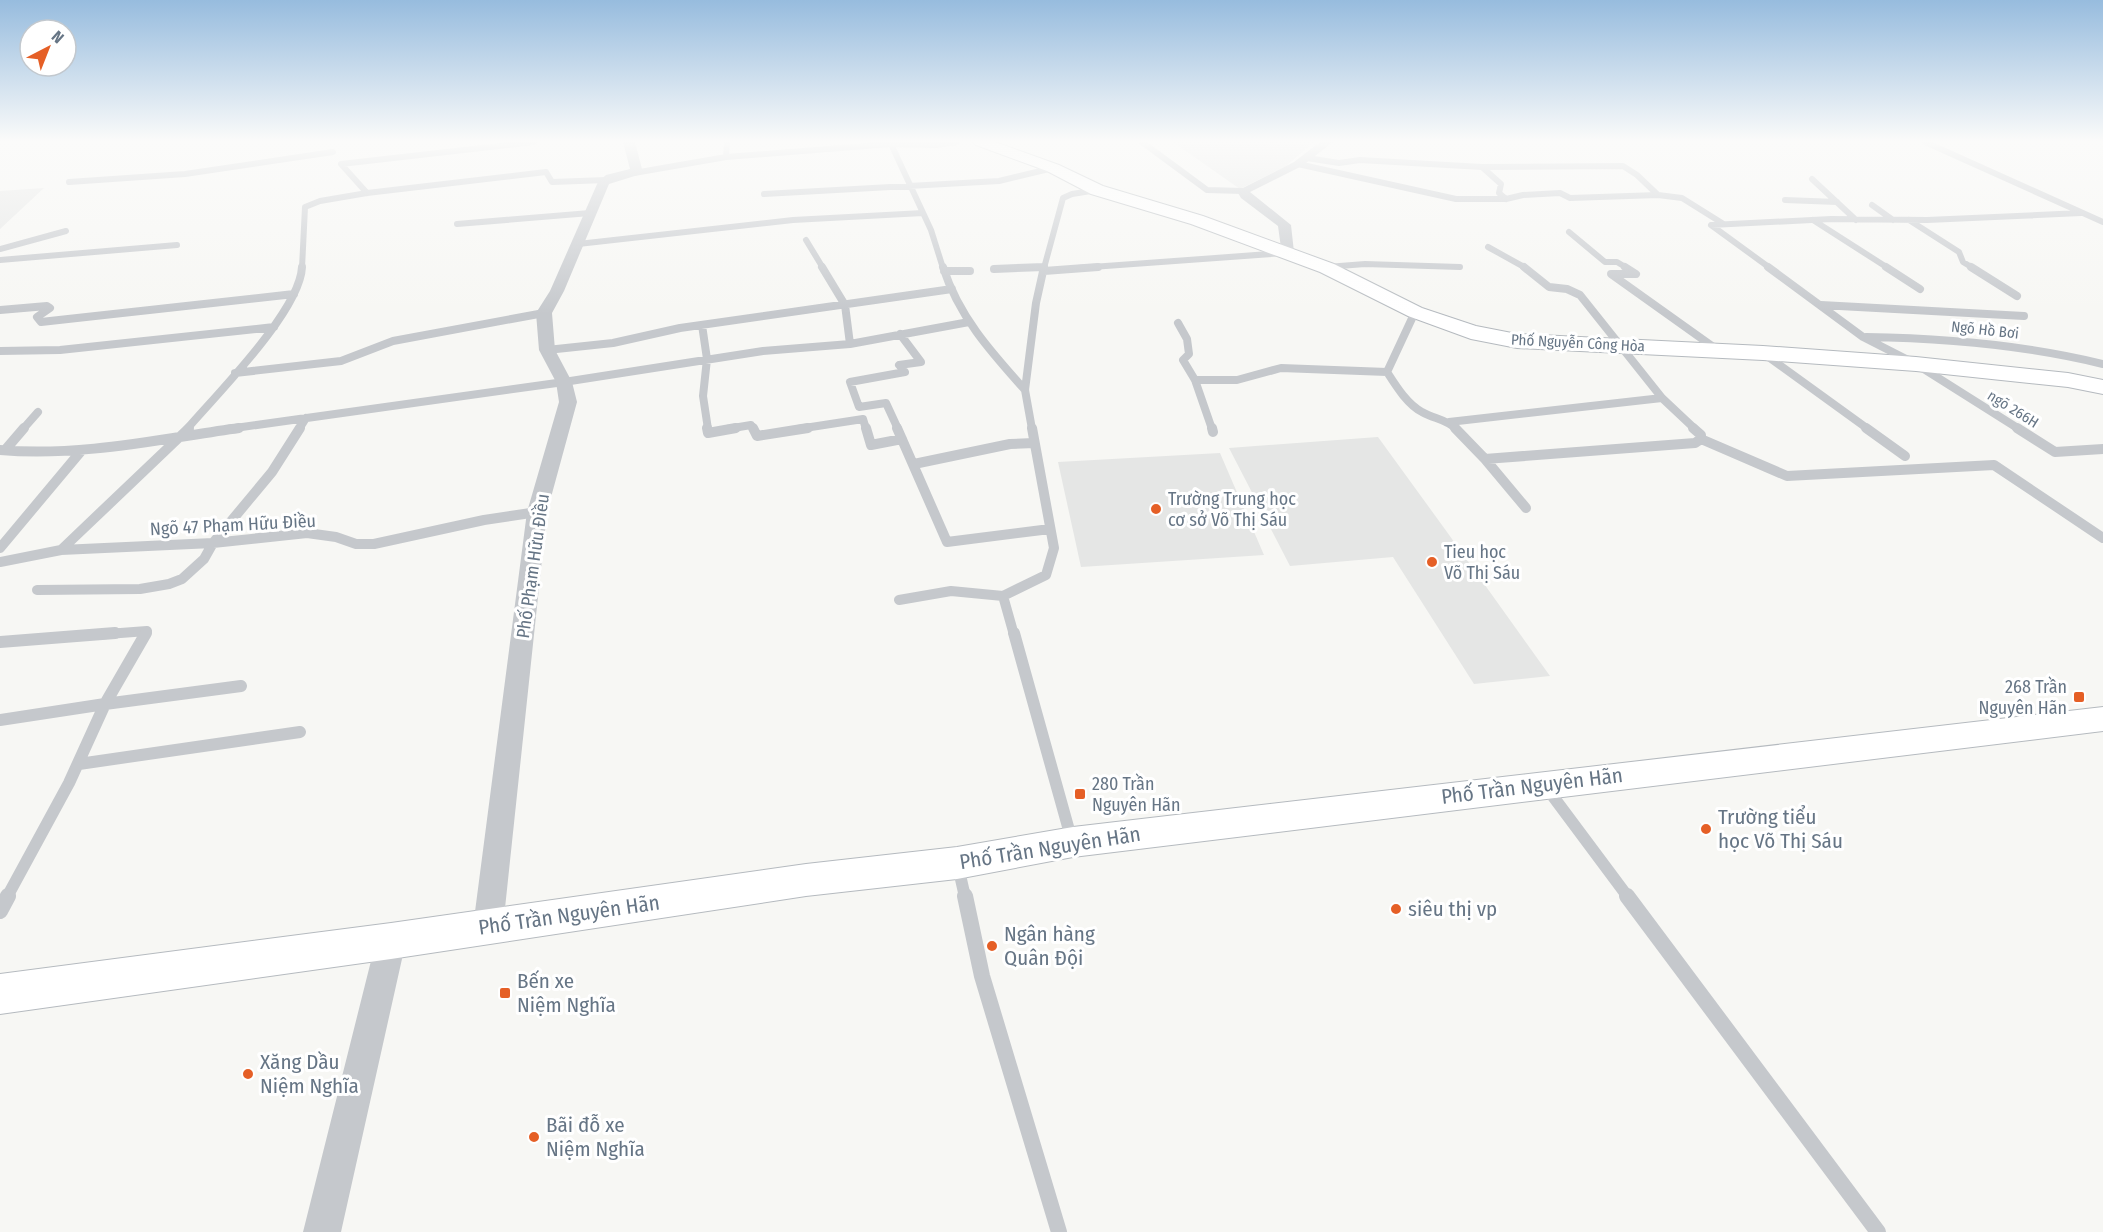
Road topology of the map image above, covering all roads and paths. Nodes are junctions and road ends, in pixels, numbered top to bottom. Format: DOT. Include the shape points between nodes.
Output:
graph roads {
  1 [pos="329,199"];
  2 [pos="597,199"];
  3 [pos="917,199"];
  4 [pos="1063,199"];
  5 [pos="1129,199"];
  6 [pos="1251,199"];
  7 [pos="1684,199"];
  8 [pos="1834,199"];
  9 [pos="2051,199"];
  10 [pos="1785,200"];
  11 [pos="1837,202"];
  12 [pos="1872,205"];
  13 [pos="590,213"];
  14 [pos="923,213"];
  15 [pos="2080,213"];
  16 [pos="1812,220"];
  17 [pos="1856,220"];
  18 [pos="1893,220"];
  19 [pos="1909,220"];
  20 [pos="2103,222"];
  21 [pos="457,224"];
  22 [pos="1723,224"];
  23 [pos="66,231"];
  24 [pos="1569,232"];
  25 [pos="806,240"];
  26 [pos="578,244"];
  27 [pos="177,245"];
  28 [pos="1488,247"];
  29 [pos="0,249"];
  30 [pos="1287,252"];
  31 [pos="0,260"];
  32 [pos="1327,267"];
  33 [pos="1460,267"];
  34 [pos="994,269"];
  35 [pos="1044,269"];
  36 [pos="970,271"];
  37 [pos="944,272"];
  38 [pos="952,289"];
  39 [pos="1920,289"];
  40 [pos="294,294"];
  41 [pos="2017,296"];
  42 [pos="845,305"];
  43 [pos="1821,305"];
  44 [pos="0,310"];
  45 [pos="1415,312"];
  46 [pos="544,313"];
  47 [pos="2024,316"];
  48 [pos="969,322"];
  49 [pos="1178,323"];
  50 [pos="702,325"];
  51 [pos="274,327"];
  52 [pos="900,334"];
  53 [pos="1863,337"];
  54 [pos="850,344"];
  55 [pos="1619,345"];
  56 [pos="547,350"];
  57 [pos="0,351"];
  58 [pos="1719,351"];
  59 [pos="1763,353"];
  60 [pos="707,359"];
  61 [pos="1916,364"];
  62 [pos="2103,364"];
  63 [pos="1387,372"];
  64 [pos="235,373"];
  65 [pos="1195,380"];
  66 [pos="564,382"];
  67 [pos="2103,387"];
  68 [pos="1025,390"];
  69 [pos="1662,398"];
  70 [pos="38,412"];
  71 [pos="306,418"];
  72 [pos="1449,422"];
  73 [pos="1213,432"];
  74 [pos="181,437"];
  75 [pos="902,439"];
  76 [pos="1701,439"];
  77 [pos="1034,443"];
  78 [pos="3,449"];
  79 [pos="2103,449"];
  80 [pos="82,450"];
  81 [pos="1905,456"];
  82 [pos="1485,459"];
  83 [pos="914,464"];
  84 [pos="1526,508"];
  85 [pos="537,512"];
  86 [pos="1050,529"];
  87 [pos="2103,538"];
  88 [pos="213,543"];
  89 [pos="0,548"];
  90 [pos="60,550"];
  91 [pos="0,562"];
  92 [pos="37,590"];
  93 [pos="1003,596"];
  94 [pos="899,600"];
  95 [pos="0,642"];
  96 [pos="241,686"];
  97 [pos="105,704"];
  98 [pos="2103,718"];
  99 [pos="0,720"];
  100 [pos="300,732"];
  101 [pos="79,764"];
  102 [pos="1544,785"];
  103 [pos="1073,842"];
  104 [pos="957,862"];
  105 [pos="0,911"];
  106 [pos="488,927"];
  107 [pos="391,941"];
  108 [pos="0,994"];
  109 [pos="322,1232"];
  110 [pos="1059,1232"];
  111 [pos="1878,1232"];
  1 -- 40 [label="lane" via="306,207 302,273"];
  2 -- 13 [label="street"];
  3 -- 14 [label="lane"];
  4 -- 35 [label="lane"];
  5 -- 30 [label="street, Phố Nguyễn Công Hòa"];
  6 -- 30 [label="street" via="1284,225"];
  7 -- 22 [label="lane"];
  8 -- 11 [label="lane"];
  9 -- 15 [label="lane"];
  10 -- 11 [label="lane"];
  11 -- 17 [label="lane"];
  12 -- 18 [label="lane"];
  13 -- 21 [label="lane"];
  13 -- 26 [label="street"];
  14 -- 26 [label="lane" via="793,220"];
  14 -- 37 [label="lane"];
  15 -- 19 [label="lane"];
  15 -- 20 [label="lane"];
  16 -- 17 [label="lane"];
  16 -- 22 [label="lane"];
  16 -- 39 [label="lane"];
  17 -- 18 [label="lane"];
  18 -- 19 [label="lane"];
  19 -- 41 [label="lane" via="1959,252 1963,262"];
  22 -- 43 [label="lane, ngõ 266H" via="1711,225"];
  23 -- 29 [label="lane"];
  24 -- 58 [label="lane" via="1605,261 1617,262 1636,274 1611,274"];
  25 -- 42 [label="lane"];
  26 -- 46 [label="street"];
  27 -- 31 [label="lane"];
  28 -- 55 [label="lane" via="1529,270 1549,287 1580,295"];
  30 -- 32 [label="street, Phố Nguyễn Công Hòa"];
  30 -- 35 [label="lane"];
  32 -- 33 [label="lane"];
  32 -- 45 [label="street, Phố Nguyễn Công Hòa"];
  34 -- 35 [label="lane"];
  35 -- 68 [label="lane"];
  36 -- 37 [label="lane"];
  37 -- 38 [label="lane"];
  38 -- 42 [label="lane"];
  38 -- 48 [label="lane"];
  40 -- 44 [label="lane" via="41,322 37,317 50,308 47,306"];
  40 -- 51 [label="lane"];
  42 -- 50 [label="lane"];
  42 -- 54 [label="lane"];
  43 -- 47 [label="lane"];
  43 -- 53 [label="lane, ngõ 266H"];
  45 -- 55 [label="street, Phố Nguyễn Công Hòa" via="1471,332 1516,341"];
  45 -- 63 [label="lane"];
  46 -- 56 [label="street, Phố Phạm Hữu Điều"];
  46 -- 64 [label="lane" via="393,340 341,361"];
  48 -- 52 [label="lane"];
  48 -- 68 [label="lane"];
  49 -- 65 [label="lane" via="1188,346 1189,354 1183,360"];
  50 -- 56 [label="lane" via="613,344"];
  50 -- 60 [label="lane"];
  51 -- 57 [label="lane" via="60,350"];
  51 -- 64 [label="lane"];
  52 -- 54 [label="lane"];
  52 -- 75 [label="lane" via="921,362 899,365 905,372 850,382 859,407 886,403"];
  53 -- 61 [label="lane, ngõ 266H"];
  53 -- 62 [label="lane, Ngõ Hồ Bơi" via="1981,341 2067,354"];
  54 -- 60 [label="lane"];
  55 -- 58 [label="street, Phố Nguyễn Công Hòa"];
  55 -- 69 [label="lane"];
  56 -- 66 [label="street, Phố Phạm Hữu Điều"];
  58 -- 59 [label="street, Phố Nguyễn Công Hòa"];
  59 -- 61 [label="street, Phố Nguyễn Công Hòa"];
  59 -- 81 [label="lane"];
  60 -- 66 [label="lane"];
  60 -- 75 [label="lane" via="703,396 708,433 751,425 757,436 863,419 871,445"];
  61 -- 67 [label="street, Phố Nguyễn Công Hòa"];
  61 -- 79 [label="lane, ngõ 266H" via="2055,452"];
  63 -- 65 [label="lane" via="1281,368 1237,380"];
  63 -- 72 [label="lane" via="1400,392 1421,412"];
  64 -- 74 [label="lane"];
  65 -- 73 [label="lane"];
  66 -- 71 [label="lane"];
  66 -- 85 [label="street, Phố Phạm Hữu Điều" via="568,402"];
  68 -- 77 [label="lane"];
  69 -- 72 [label="lane"];
  69 -- 76 [label="lane"];
  70 -- 78 [label="lane"];
  71 -- 74 [label="lane"];
  71 -- 88 [label="lane" via="272,472"];
  72 -- 82 [label="lane"];
  74 -- 80 [label="lane"];
  74 -- 90 [label="lane"];
  75 -- 83 [label="lane"];
  76 -- 82 [label="lane" via="1664,446"];
  76 -- 87 [label="lane" via="1787,476 1994,465"];
  77 -- 83 [label="lane" via="1010,444"];
  77 -- 86 [label="lane"];
  78 -- 80 [label="lane" via="35,453"];
  80 -- 89 [label="lane"];
  82 -- 84 [label="lane"];
  83 -- 86 [label="lane" via="947,542"];
  85 -- 88 [label="lane, Ngõ 47 Phạm Hữu Điều" via="374,544 307,533"];
  85 -- 106 [label="street, Phố Phạm Hữu Điều"];
  86 -- 93 [label="lane" via="1054,548 1046,575"];
  88 -- 90 [label="lane, Ngõ 47 Phạm Hữu Điều"];
  88 -- 92 [label="lane" via="193,573 169,585 139,590"];
  90 -- 91 [label="lane, Ngõ 47 Phạm Hữu Điều"];
  93 -- 94 [label="lane" via="969,589"];
  93 -- 103 [label="lane"];
  95 -- 97 [label="lane" via="147,631"];
  96 -- 97 [label="lane"];
  97 -- 99 [label="lane"];
  97 -- 101 [label="lane"];
  98 -- 102 [label="street, Phố Trần Nguyên Hãn"];
  100 -- 101 [label="lane"];
  101 -- 105 [label="lane"];
  102 -- 103 [label="street, Phố Trần Nguyên Hãn"];
  102 -- 111 [label="lane"];
  103 -- 104 [label="street, Phố Trần Nguyên Hãn"];
  104 -- 106 [label="street, Phố Trần Nguyên Hãn"];
  104 -- 110 [label="lane" via="982,976"];
  106 -- 107 [label="street, Phố Trần Nguyên Hãn"];
  107 -- 108 [label="street, Phố Trần Nguyên Hãn"];
  107 -- 109 [label="street"];
}
